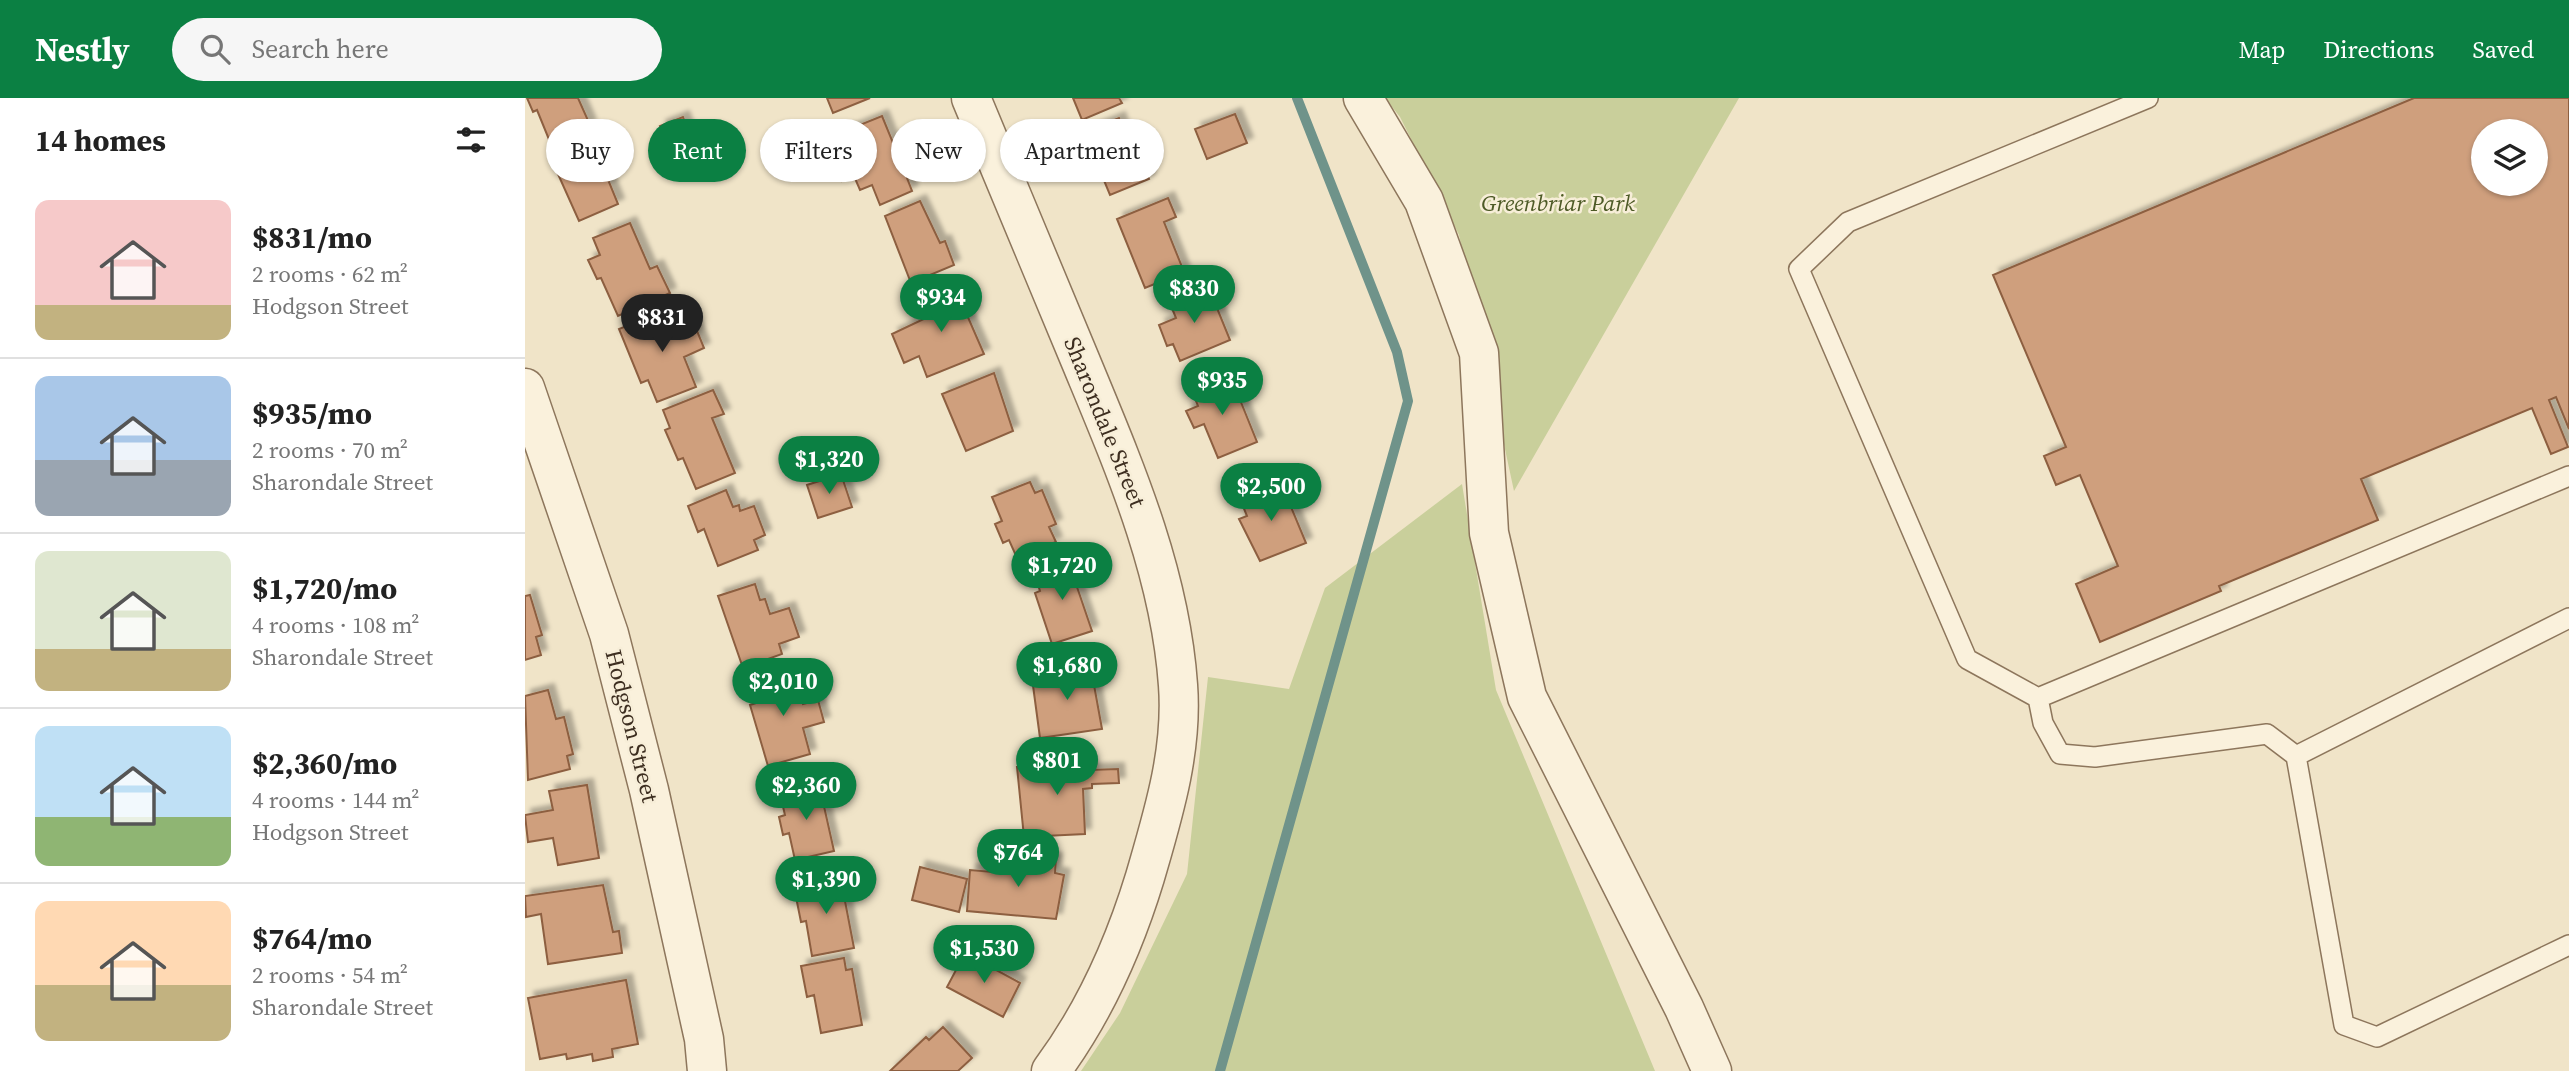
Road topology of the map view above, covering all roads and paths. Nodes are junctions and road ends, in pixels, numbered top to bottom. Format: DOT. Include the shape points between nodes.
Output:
graph roads {
  1 [pos="971,98"];
  2 [pos="1363,98"];
  3 [pos="2148,98"];
  4 [pos="525,388"];
  5 [pos="2569,476"];
  6 [pos="2569,618"];
  7 [pos="2038,698"];
  8 [pos="2295,756"];
  9 [pos="2569,945"];
  10 [pos="707,1071"];
  11 [pos="1051,1071"];
  12 [pos="1713,1071"];
  1 -- 11 [label="street, Sharondale Street" via="1141,507 1170,625 1178,686 1176,752 1165,808 1130,928 1077,1036"];
  2 -- 12 [label="street" via="1425,201 1479,353 1489,533 1527,697"];
  3 -- 7 [label="lane" via="1848,222 1799,269 1967,659"];
  4 -- 10 [label="street, Hodgson Street" via="609,634 649,790 704,1039"];
  5 -- 7 [label="lane"];
  6 -- 8 [label="lane"];
  7 -- 8 [label="lane" via="2043,723 2060,754 2095,757 2267,734"];
  8 -- 9 [label="lane" via="2344,1025 2377,1037"];
}
